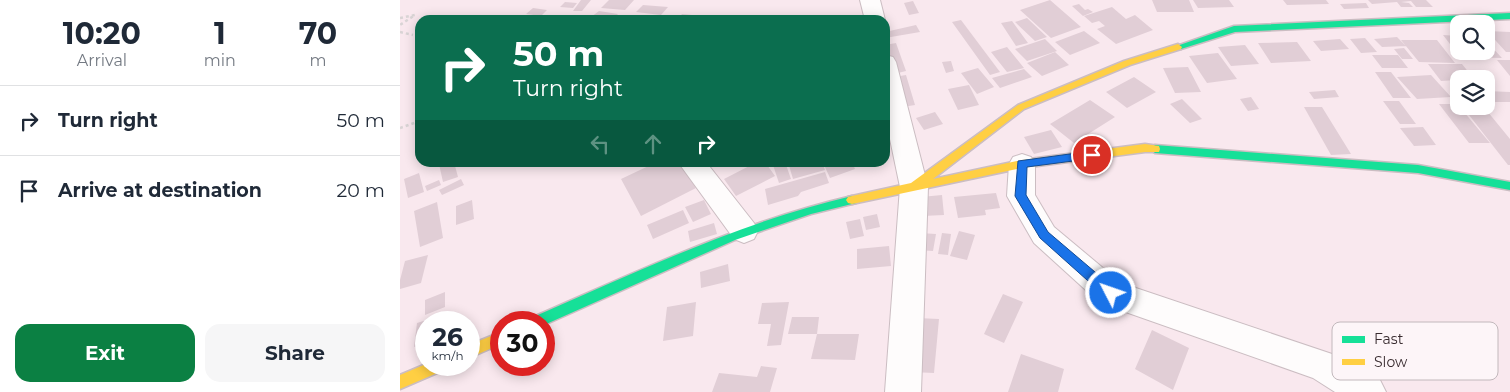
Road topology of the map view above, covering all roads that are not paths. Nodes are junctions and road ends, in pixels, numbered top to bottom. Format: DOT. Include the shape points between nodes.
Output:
graph roads {
  1 [pos="870,0"];
  2 [pos="874,15"];
  3 [pos="1510,16"];
  4 [pos="890,84"];
  5 [pos="1022,164"];
  6 [pos="695,167"];
  7 [pos="1510,186"];
  8 [pos="914,187"];
  9 [pos="744,231"];
  10 [pos="555,314"];
  11 [pos="1332,371"];
  12 [pos="415,375"];
  13 [pos="1347,380"];
  14 [pos="400,382"];
  15 [pos="903,392"];
  16 [pos="1368,392"];
  1 -- 2 [label="street"];
  3 -- 8 [label="main road" via="1234,29 1127,63 1021,108"];
  4 -- 8 [label="street"];
  5 -- 7 [label="main road" via="1145,148 1418,170"];
  5 -- 8 [label="main road"];
  5 -- 11 [label="street" via="1021,196 1044,235 1111,293"];
  6 -- 9 [label="street"];
  8 -- 9 [label="main road" via="826,205"];
  8 -- 15 [label="street"];
  9 -- 10 [label="main road"];
  12 -- 14 [label="main road"];
  13 -- 16 [label="street"];
}
